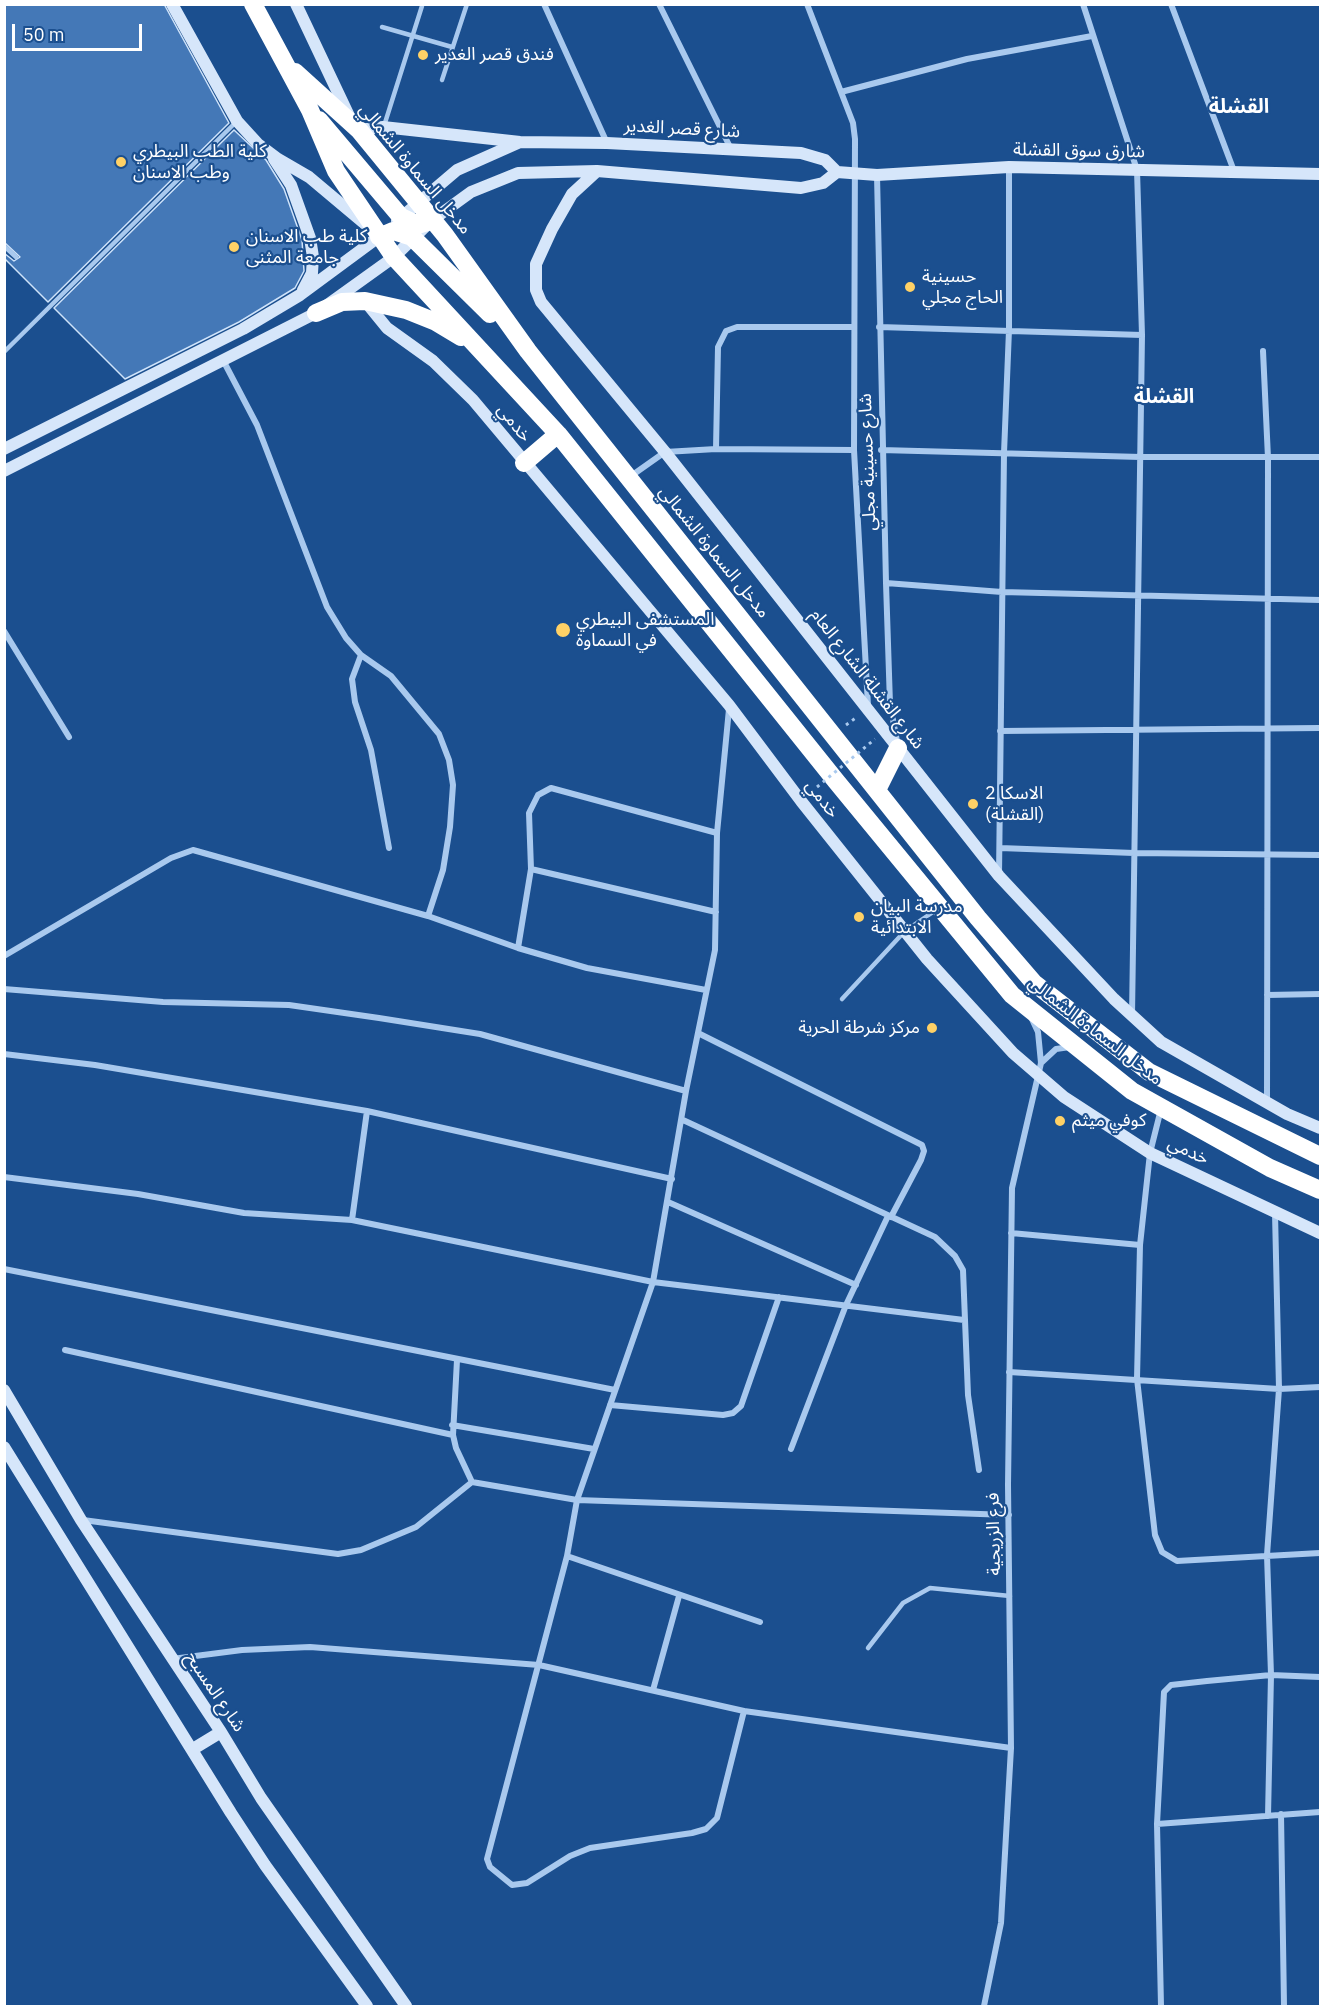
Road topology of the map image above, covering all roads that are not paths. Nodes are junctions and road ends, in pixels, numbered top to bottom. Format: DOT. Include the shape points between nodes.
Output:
graph roads {
  1 [pos="172,4"];
  2 [pos="253,4"];
  3 [pos="296,4"];
  4 [pos="467,4"];
  5 [pos="544,4"];
  6 [pos="658,4"];
  7 [pos="807,4"];
  8 [pos="1083,4"];
  9 [pos="1171,4"];
  10 [pos="422,6"];
  11 [pos="382,27"];
  12 [pos="414,36"];
  13 [pos="1092,36"];
  14 [pos="452,47"];
  15 [pos="285,63"];
  16 [pos="442,80"];
  17 [pos="841,92"];
  18 [pos="310,110"];
  19 [pos="237,121"];
  20 [pos="356,127"];
  21 [pos="383,127"];
  22 [pos="520,142"];
  23 [pos="607,143"];
  24 [pos="258,144"];
  25 [pos="732,150"];
  26 [pos="1009,167"];
  27 [pos="1137,170"];
  28 [pos="597,171"];
  29 [pos="837,172"];
  30 [pos="1234,172"];
  31 [pos="855,173"];
  32 [pos="1320,174"];
  33 [pos="877,175"];
  34 [pos="417,204"];
  35 [pos="402,217"];
  36 [pos="431,221"];
  37 [pos="379,237"];
  38 [pos="412,237"];
  39 [pos="4,246"];
  40 [pos="16,257"];
  41 [pos="394,257"];
  42 [pos="300,295"];
  43 [pos="365,301"];
  44 [pos="316,313"];
  45 [pos="854,327"];
  46 [pos="879,327"];
  47 [pos="1009,330"];
  48 [pos="1142,335"];
  49 [pos="528,351"];
  50 [pos="1263,351"];
  51 [pos="4,352"];
  52 [pos="224,362"];
  53 [pos="516,387"];
  54 [pos="558,434"];
  55 [pos="4,449"];
  56 [pos="716,449"];
  57 [pos="854,450"];
  58 [pos="881,450"];
  59 [pos="665,452"];
  60 [pos="1004,453"];
  61 [pos="1141,457"];
  62 [pos="1320,457"];
  63 [pos="1268,458"];
  64 [pos="524,463"];
  65 [pos="4,471"];
  66 [pos="628,478"];
  67 [pos="886,583"];
  68 [pos="1002,592"];
  69 [pos="1138,597"];
  70 [pos="1268,599"];
  71 [pos="1320,600"];
  72 [pos="4,631"];
  73 [pos="361,655"];
  74 [pos="729,705"];
  75 [pos="868,710"];
  76 [pos="1320,728"];
  77 [pos="1268,729"];
  78 [pos="1136,730"];
  79 [pos="1000,731"];
  80 [pos="69,737"];
  81 [pos="898,748"];
  82 [pos="877,790"];
  83 [pos="717,833"];
  84 [pos="389,848"];
  85 [pos="1000,848"];
  86 [pos="1134,853"];
  87 [pos="1268,853"];
  88 [pos="1320,855"];
  89 [pos="531,869"];
  90 [pos="999,876"];
  91 [pos="939,908"];
  92 [pos="716,912"];
  93 [pos="428,916"];
  94 [pos="905,931"];
  95 [pos="518,948"];
  96 [pos="4,956"];
  97 [pos="4,989"];
  98 [pos="706,990"];
  99 [pos="1267,994"];
  100 [pos="1320,994"];
  101 [pos="842,999"];
  102 [pos="1022,1004"];
  103 [pos="1132,1016"];
  104 [pos="698,1033"];
  105 [pos="1076,1047"];
  106 [pos="4,1054"];
  107 [pos="1039,1069"];
  108 [pos="686,1091"];
  109 [pos="1267,1102"];
  110 [pos="1161,1108"];
  111 [pos="368,1112"];
  112 [pos="683,1120"];
  113 [pos="1320,1128"];
  114 [pos="1150,1153"];
  115 [pos="1320,1156"];
  116 [pos="4,1176"];
  117 [pos="672,1179"];
  118 [pos="1320,1190"];
  119 [pos="668,1202"];
  120 [pos="1275,1212"];
  121 [pos="889,1216"];
  122 [pos="352,1220"];
  123 [pos="1011,1233"];
  124 [pos="1320,1233"];
  125 [pos="1140,1245"];
  126 [pos="4,1269"];
  127 [pos="653,1282"];
  128 [pos="856,1285"];
  129 [pos="778,1297"];
  130 [pos="846,1305"];
  131 [pos="964,1320"];
  132 [pos="65,1350"];
  133 [pos="457,1360"];
  134 [pos="1010,1372"];
  135 [pos="1137,1379"];
  136 [pos="1320,1388"];
  137 [pos="1279,1389"];
  138 [pos="4,1390"];
  139 [pos="615,1390"];
  140 [pos="610,1405"];
  141 [pos="453,1425"];
  142 [pos="453,1436"];
  143 [pos="4,1447"];
  144 [pos="594,1449"];
  145 [pos="791,1449"];
  146 [pos="979,1470"];
  147 [pos="472,1482"];
  148 [pos="577,1500"];
  149 [pos="1009,1515"];
  150 [pos="81,1520"];
  151 [pos="1320,1553"];
  152 [pos="1267,1555"];
  153 [pos="567,1556"];
  154 [pos="679,1596"];
  155 [pos="1010,1596"];
  156 [pos="760,1622"];
  157 [pos="868,1648"];
  158 [pos="171,1659"];
  159 [pos="539,1665"];
  160 [pos="1271,1675"];
  161 [pos="1320,1677"];
  162 [pos="653,1690"];
  163 [pos="744,1711"];
  164 [pos="221,1732"];
  165 [pos="1011,1748"];
  166 [pos="193,1749"];
  167 [pos="1320,1812"];
  168 [pos="1281,1815"];
  169 [pos="1268,1816"];
  170 [pos="1157,1824"];
  171 [pos="367,2007"];
  172 [pos="406,2007"];
  173 [pos="984,2007"];
  174 [pos="1161,2007"];
  175 [pos="1284,2007"];
  1 -- 19 [label="main road"];
  2 -- 15 [label="highway"];
  3 -- 20 [label="main road"];
  4 -- 14 [label="lane"];
  5 -- 23 [label="street"];
  6 -- 25 [label="street"];
  7 -- 17 [label="street, شارع حسينية مجلي"];
  8 -- 13 [label="street"];
  9 -- 30 [label="street"];
  10 -- 12 [label="lane"];
  11 -- 12 [label="lane"];
  12 -- 14 [label="lane"];
  12 -- 21 [label="lane"];
  13 -- 17 [label="street" via="967,59"];
  13 -- 27 [label="street"];
  14 -- 16 [label="lane"];
  15 -- 18 [label="highway, مدخل السماوة الشمالي"];
  15 -- 20 [label="highway, مدخل السماوة الشمالي"];
  17 -- 31 [label="street, شارع حسينية مجلي" via="853,123"];
  18 -- 35 [label="highway"];
  18 -- 37 [label="highway, مدخل السماوة الشمالي" via="336,171"];
  19 -- 24 [label="main road"];
  19 -- 51 [label="lane"];
  20 -- 21 [label="main road, شارع قصر الغدير"];
  20 -- 34 [label="highway, مدخل السماوة الشمالي"];
  21 -- 22 [label="main road, شارع قصر الغدير"];
  22 -- 23 [label="main road, شارع قصر الغدير"];
  22 -- 34 [label="main road" via="457,170"];
  23 -- 25 [label="main road, شارع قصر الغدير"];
  24 -- 37 [label="main road" via="309,177"];
  24 -- 42 [label="main road" via="278,163 291,185 310,238 312,273"];
  25 -- 29 [label="main road, شارع قصر الغدير" via="815,156"];
  26 -- 27 [label="main road, شارق سوق القشلة"];
  26 -- 33 [label="main road, شارق سوق القشلة"];
  26 -- 47 [label="street"];
  27 -- 30 [label="main road, شارق سوق القشلة"];
  27 -- 48 [label="street"];
  28 -- 29 [label="main road" via="801,188 823,183"];
  28 -- 36 [label="main road" via="518,172 471,192"];
  28 -- 59 [label="main road, شارع القشلة الشارع العام" via="573,194 552,229 536,264 536,290 541,302"];
  29 -- 31 [label="main road, شارق سوق القشلة"];
  30 -- 32 [label="main road, شارق سوق القشلة"];
  31 -- 33 [label="main road, شارق سوق القشلة"];
  31 -- 45 [label="street, شارع حسينية مجلي"];
  33 -- 46 [label="street, شارع حسينية مجلي"];
  34 -- 35 [label="main road"];
  34 -- 36 [label="highway, مدخل السماوة الشمالي"];
  35 -- 36 [label="highway" via="418,225"];
  35 -- 37 [label="main road"];
  36 -- 38 [label="main road"];
  36 -- 49 [label="highway, مدخل السماوة الشمالي"];
  37 -- 38 [label="highway" via="393,231"];
  37 -- 41 [label="highway, مدخل السماوة الشمالي"];
  37 -- 42 [label="main road"];
  38 -- 41 [label="main road"];
  38 -- 49 [label="highway"];
  39 -- 40 [label="lane"];
  41 -- 44 [label="main road"];
  41 -- 53 [label="highway, مدخل السماوة الشمالي"];
  42 -- 55 [label="main road" via="243,329"];
  43 -- 44 [label="highway" via="342,302"];
  43 -- 53 [label="highway" via="436,322 469,341"];
  43 -- 64 [label="main road, خدمي" via="387,328 454,380"];
  44 -- 52 [label="main road"];
  45 -- 56 [label="street" via="737,327 726,331 718,347"];
  45 -- 57 [label="street, شارع حسينية مجلي"];
  46 -- 47 [label="street"];
  46 -- 58 [label="street, شارع حسينية مجلي"];
  47 -- 48 [label="street"];
  47 -- 60 [label="street"];
  48 -- 61 [label="street"];
  49 -- 66 [label="highway, مدخل السماوة الشمالي"];
  50 -- 63 [label="street"];
  52 -- 65 [label="main road"];
  52 -- 73 [label="street" via="257,424 327,607"];
  53 -- 54 [label="highway, مدخل السماوة الشمالي"];
  54 -- 64 [label="highway"];
  54 -- 91 [label="highway, مدخل السماوة الشمالي"];
  56 -- 57 [label="street"];
  56 -- 59 [label="street"];
  57 -- 75 [label="street, شارع حسينية مجلي"];
  58 -- 60 [label="street"];
  58 -- 67 [label="street, شارع حسينية مجلي"];
  59 -- 66 [label="street"];
  59 -- 75 [label="main road, شارع القشلة الشارع العام"];
  60 -- 61 [label="street"];
  60 -- 68 [label="street"];
  61 -- 63 [label="street"];
  61 -- 69 [label="street"];
  62 -- 63 [label="street"];
  63 -- 70 [label="street"];
  64 -- 74 [label="main road, خدمي"];
  66 -- 82 [label="highway, مدخل السماوة الشمالي"];
  67 -- 68 [label="street"];
  67 -- 81 [label="street, شارع حسينية مجلي" via="890,704"];
  68 -- 69 [label="street"];
  68 -- 79 [label="street"];
  69 -- 70 [label="street"];
  69 -- 78 [label="street"];
  70 -- 71 [label="street"];
  70 -- 77 [label="street"];
  72 -- 80 [label="street"];
  73 -- 84 [label="street" via="351,679 371,750"];
  73 -- 93 [label="street" via="391,676 439,734 449,760 453,784 450,827 443,870"];
  74 -- 83 [label="street"];
  74 -- 94 [label="main road, خدمي"];
  75 -- 81 [label="main road, شارع القشلة الشارع العام"];
  76 -- 77 [label="street"];
  77 -- 78 [label="street"];
  77 -- 87 [label="street"];
  78 -- 79 [label="street"];
  78 -- 86 [label="street"];
  79 -- 85 [label="street"];
  81 -- 82 [label="highway"];
  81 -- 90 [label="main road, شارع القشلة الشارع العام"];
  82 -- 115 [label="highway, مدخل السماوة الشمالي" via="1034,983 1149,1072"];
  83 -- 89 [label="street" via="550,788 538,795 529,813"];
  83 -- 92 [label="street"];
  85 -- 86 [label="street"];
  85 -- 90 [label="street"];
  86 -- 87 [label="street"];
  86 -- 103 [label="street"];
  87 -- 88 [label="street"];
  87 -- 99 [label="street"];
  89 -- 92 [label="street"];
  89 -- 95 [label="street"];
  90 -- 103 [label="main road, شارع القشلة الشارع العام"];
  91 -- 94 [label="lane"];
  91 -- 102 [label="highway, مدخل السماوة الشمالي"];
  92 -- 98 [label="street" via="715,950"];
  93 -- 95 [label="street"];
  93 -- 96 [label="street" via="193,850 171,858"];
  94 -- 101 [label="lane"];
  94 -- 107 [label="main road, خدمي" via="990,1030"];
  95 -- 98 [label="street" via="587,968"];
  97 -- 108 [label="street" via="163,1002 289,1005 391,1020 480,1034"];
  98 -- 104 [label="street"];
  99 -- 100 [label="street"];
  99 -- 109 [label="street"];
  102 -- 105 [label="highway, مدخل السماوة الشمالي"];
  102 -- 107 [label="street, فرع الزريجية" via="1038,1032"];
  103 -- 109 [label="main road, شارع القشلة الشارع العام" via="1161,1042"];
  104 -- 108 [label="street"];
  104 -- 121 [label="street" via="922,1144 921,1160"];
  105 -- 107 [label="street" via="1056,1049"];
  105 -- 110 [label="highway, مدخل السماوة الشمالي" via="1132,1091"];
  106 -- 111 [label="street" via="95,1065"];
  107 -- 114 [label="main road, خدمي" via="1092,1116"];
  107 -- 123 [label="street, فرع الزريجية" via="1012,1188"];
  108 -- 112 [label="street"];
  109 -- 113 [label="main road, شارع القشلة الشارع العام"];
  110 -- 114 [label="street"];
  110 -- 118 [label="highway, مدخل السماوة الشمالي" via="1270,1168"];
  111 -- 117 [label="street"];
  111 -- 122 [label="street"];
  112 -- 117 [label="street"];
  112 -- 121 [label="street"];
  114 -- 120 [label="main road, خدمي"];
  114 -- 125 [label="street"];
  116 -- 122 [label="street" via="244,1213"];
  117 -- 119 [label="street"];
  119 -- 127 [label="street"];
  119 -- 128 [label="street"];
  120 -- 124 [label="main road, خدمي"];
  120 -- 137 [label="street"];
  121 -- 128 [label="street"];
  121 -- 131 [label="street" via="935,1237 955,1256 963,1270"];
  122 -- 127 [label="street"];
  123 -- 125 [label="street"];
  123 -- 134 [label="street, فرع الزريجية"];
  125 -- 135 [label="street"];
  126 -- 133 [label="street"];
  127 -- 129 [label="street"];
  127 -- 139 [label="street"];
  128 -- 130 [label="street"];
  129 -- 130 [label="street"];
  129 -- 140 [label="street" via="741,1406 733,1413"];
  130 -- 131 [label="street"];
  130 -- 145 [label="street"];
  131 -- 146 [label="street" via="968,1395"];
  132 -- 142 [label="street"];
  133 -- 139 [label="street"];
  133 -- 141 [label="street"];
  134 -- 135 [label="street"];
  134 -- 149 [label="street, فرع الزريجية"];
  135 -- 137 [label="street"];
  135 -- 152 [label="street" via="1155,1535 1162,1552 1177,1561"];
  136 -- 137 [label="street"];
  137 -- 152 [label="street"];
  138 -- 150 [label="main road, شارع المسبح"];
  139 -- 140 [label="street"];
  140 -- 144 [label="street"];
  141 -- 142 [label="street"];
  141 -- 144 [label="street"];
  142 -- 147 [label="street"];
  143 -- 166 [label="main road"];
  144 -- 148 [label="street"];
  147 -- 148 [label="street"];
  147 -- 150 [label="street" via="416,1527 361,1550 338,1554"];
  148 -- 149 [label="street"];
  148 -- 153 [label="street"];
  149 -- 155 [label="street, فرع الزريجية"];
  150 -- 158 [label="main road, شارع المسبح"];
  151 -- 152 [label="street"];
  152 -- 160 [label="street"];
  153 -- 154 [label="street"];
  153 -- 159 [label="street"];
  154 -- 156 [label="street"];
  154 -- 162 [label="street"];
  155 -- 157 [label="lane" via="930,1588 903,1603"];
  155 -- 165 [label="street, فرع الزريجية"];
  158 -- 159 [label="street" via="310,1647"];
  158 -- 164 [label="main road, شارع المسبح"];
  159 -- 162 [label="street"];
  159 -- 163 [label="street" via="487,1859 490,1867 512,1885 528,1883 590,1848 706,1829 717,1818"];
  160 -- 161 [label="street"];
  160 -- 169 [label="street"];
  160 -- 170 [label="street" via="1171,1685 1164,1692"];
  162 -- 163 [label="street"];
  163 -- 165 [label="street"];
  164 -- 166 [label="main road"];
  164 -- 172 [label="main road, شارع المسبح" via="307,1868"];
  165 -- 173 [label="street, فرع الزريجية" via="1001,1923"];
  166 -- 171 [label="main road" via="265,1865"];
  167 -- 168 [label="street"];
  168 -- 169 [label="street"];
  168 -- 175 [label="street"];
  169 -- 170 [label="street"];
  170 -- 174 [label="street"];
}
